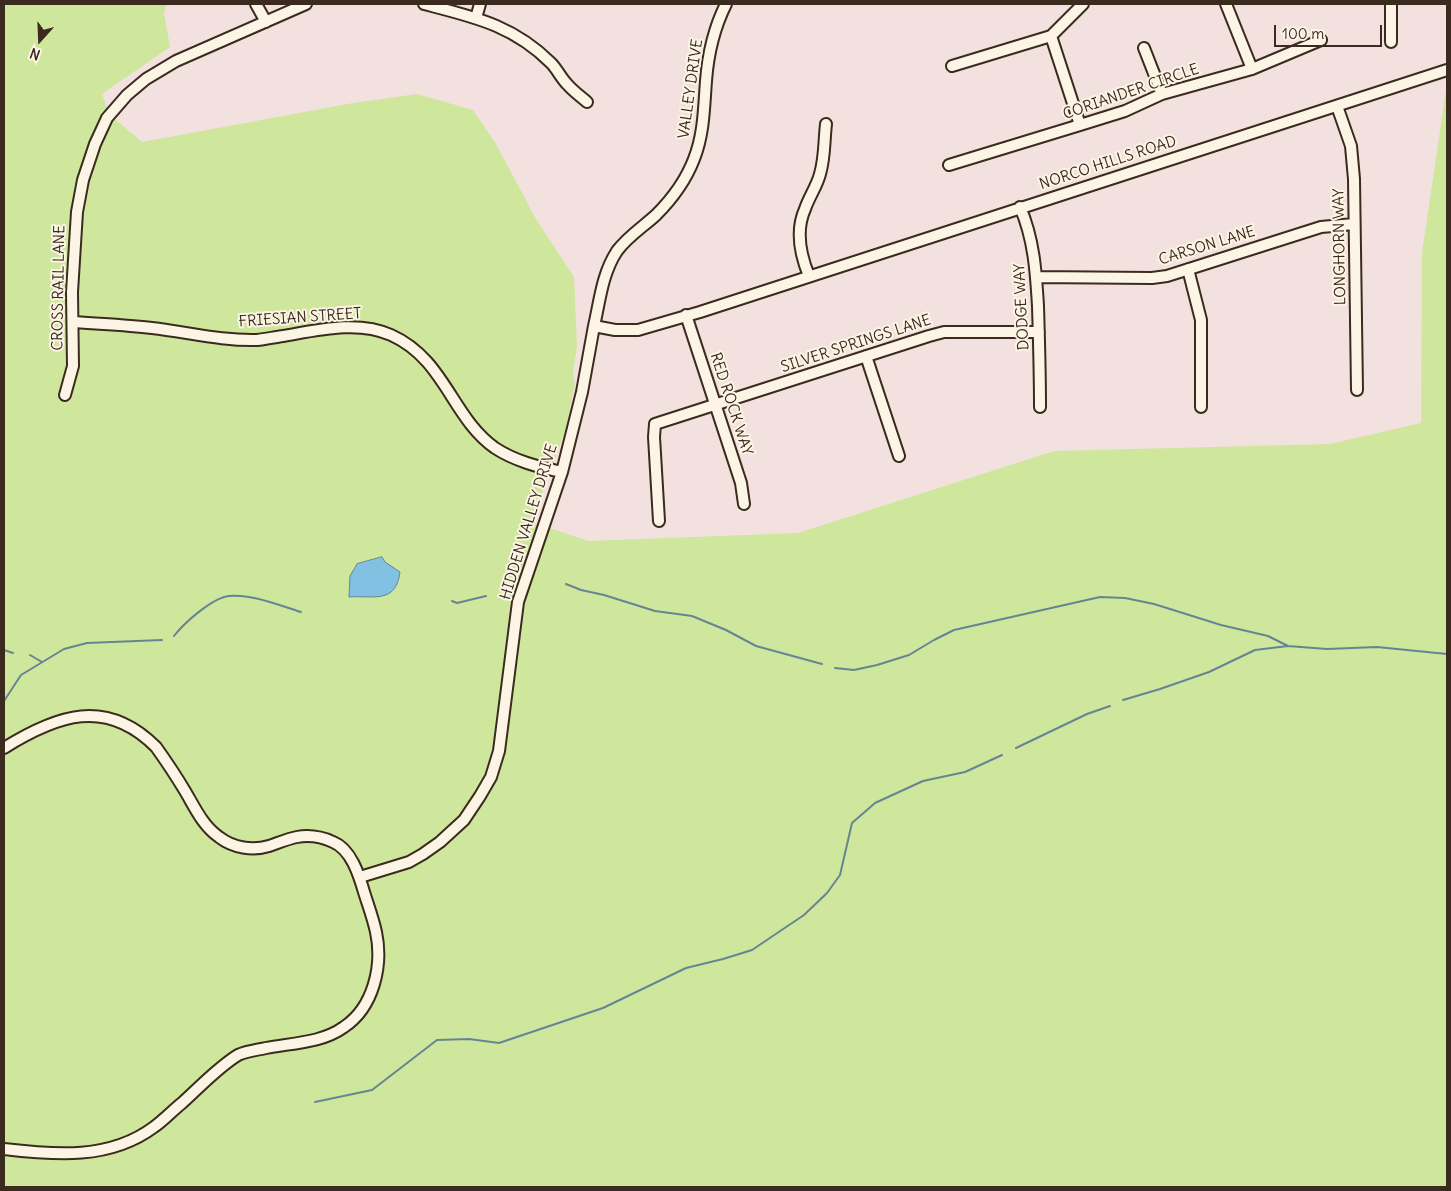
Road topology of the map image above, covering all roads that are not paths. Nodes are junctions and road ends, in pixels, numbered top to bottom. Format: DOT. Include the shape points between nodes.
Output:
graph roads {
  1 [pos="256,4"];
  2 [pos="306,4"];
  3 [pos="424,4"];
  4 [pos="480,4"];
  5 [pos="726,4"];
  6 [pos="1083,4"];
  7 [pos="1226,4"];
  8 [pos="1391,4"];
  9 [pos="476,18"];
  10 [pos="266,22"];
  11 [pos="1052,36"];
  12 [pos="1321,40"];
  13 [pos="1391,42"];
  14 [pos="1144,48"];
  15 [pos="952,66"];
  16 [pos="1252,69"];
  17 [pos="1447,70"];
  18 [pos="1162,94"];
  19 [pos="587,102"];
  20 [pos="1337,106"];
  21 [pos="826,124"];
  22 [pos="1080,126"];
  23 [pos="949,165"];
  24 [pos="1020,207"];
  25 [pos="1354,224"];
  26 [pos="1188,269"];
  27 [pos="809,276"];
  28 [pos="1036,277"];
  29 [pos="686,315"];
  30 [pos="72,322"];
  31 [pos="594,326"];
  32 [pos="1039,332"];
  33 [pos="866,356"];
  34 [pos="1357,390"];
  35 [pos="65,395"];
  36 [pos="716,405"];
  37 [pos="1040,406"];
  38 [pos="1201,407"];
  39 [pos="899,456"];
  40 [pos="562,472"];
  41 [pos="744,504"];
  42 [pos="659,522"];
  43 [pos="4,748"];
  44 [pos="360,877"];
  45 [pos="4,1150"];
  1 -- 10 [label="street"];
  2 -- 10 [label="street, CROSS RAIL LANE"];
  3 -- 9 [label="street"];
  4 -- 9 [label="street"];
  5 -- 31 [label="street, VALLEY DRIVE" via="710,50 700,143 694,159 676,192 617,252 602,284"];
  6 -- 11 [label="street"];
  7 -- 16 [label="street"];
  8 -- 13 [label="street"];
  9 -- 19 [label="street" via="506,29 526,41"];
  10 -- 30 [label="street, CROSS RAIL LANE" via="176,60 146,79 107,118 83,180 76,212"];
  11 -- 15 [label="street"];
  11 -- 22 [label="street"];
  12 -- 16 [label="street, CORIANDER CIRCLE"];
  14 -- 18 [label="street"];
  16 -- 18 [label="street, CORIANDER CIRCLE"];
  17 -- 20 [label="street, NORCO HILLS ROAD"];
  18 -- 22 [label="street, CORIANDER CIRCLE"];
  20 -- 24 [label="street, NORCO HILLS ROAD"];
  20 -- 25 [label="street, LONGHORN WAY" via="1350,146"];
  21 -- 27 [label="street" via="824,160 799,228 799,246"];
  22 -- 23 [label="street, CORIANDER CIRCLE"];
  24 -- 27 [label="street, NORCO HILLS ROAD"];
  24 -- 28 [label="street, DODGE WAY" via="1032,242"];
  25 -- 26 [label="street, CARSON LANE" via="1321,227"];
  25 -- 34 [label="street, LONGHORN WAY"];
  26 -- 28 [label="street, CARSON LANE" via="1152,278"];
  26 -- 38 [label="street" via="1201,320"];
  27 -- 29 [label="street, NORCO HILLS ROAD"];
  28 -- 32 [label="street, DODGE WAY"];
  29 -- 31 [label="street" via="638,330"];
  29 -- 36 [label="street, RED ROCK WAY"];
  30 -- 35 [label="street, CROSS RAIL LANE" via="73,366"];
  30 -- 40 [label="street, FRIESIAN STREET" via="258,340 330,329 374,328 412,346 429,362 478,432 494,447 512,458"];
  31 -- 40 [label="street, HIDDEN VALLEY DRIVE"];
  32 -- 33 [label="street, SILVER SPRINGS LANE" via="944,332"];
  32 -- 37 [label="street, DODGE WAY"];
  33 -- 36 [label="street, SILVER SPRINGS LANE"];
  33 -- 39 [label="street"];
  36 -- 41 [label="street, RED ROCK WAY" via="741,483"];
  36 -- 42 [label="street, SILVER SPRINGS LANE" via="655,424"];
  40 -- 44 [label="street, HIDDEN VALLEY DRIVE" via="518,602 498,751 491,777 464,820 440,842 408,862"];
  43 -- 44 [label="street" via="43,726 72,717 112,719 127,725 156,747 203,822 219,838 253,849 297,837 316,836 335,842 344,850"];
  44 -- 45 [label="street" via="376,933 378,959 369,1000 347,1026 334,1034 242,1054 221,1067 153,1128 123,1143 78,1154"];
}
